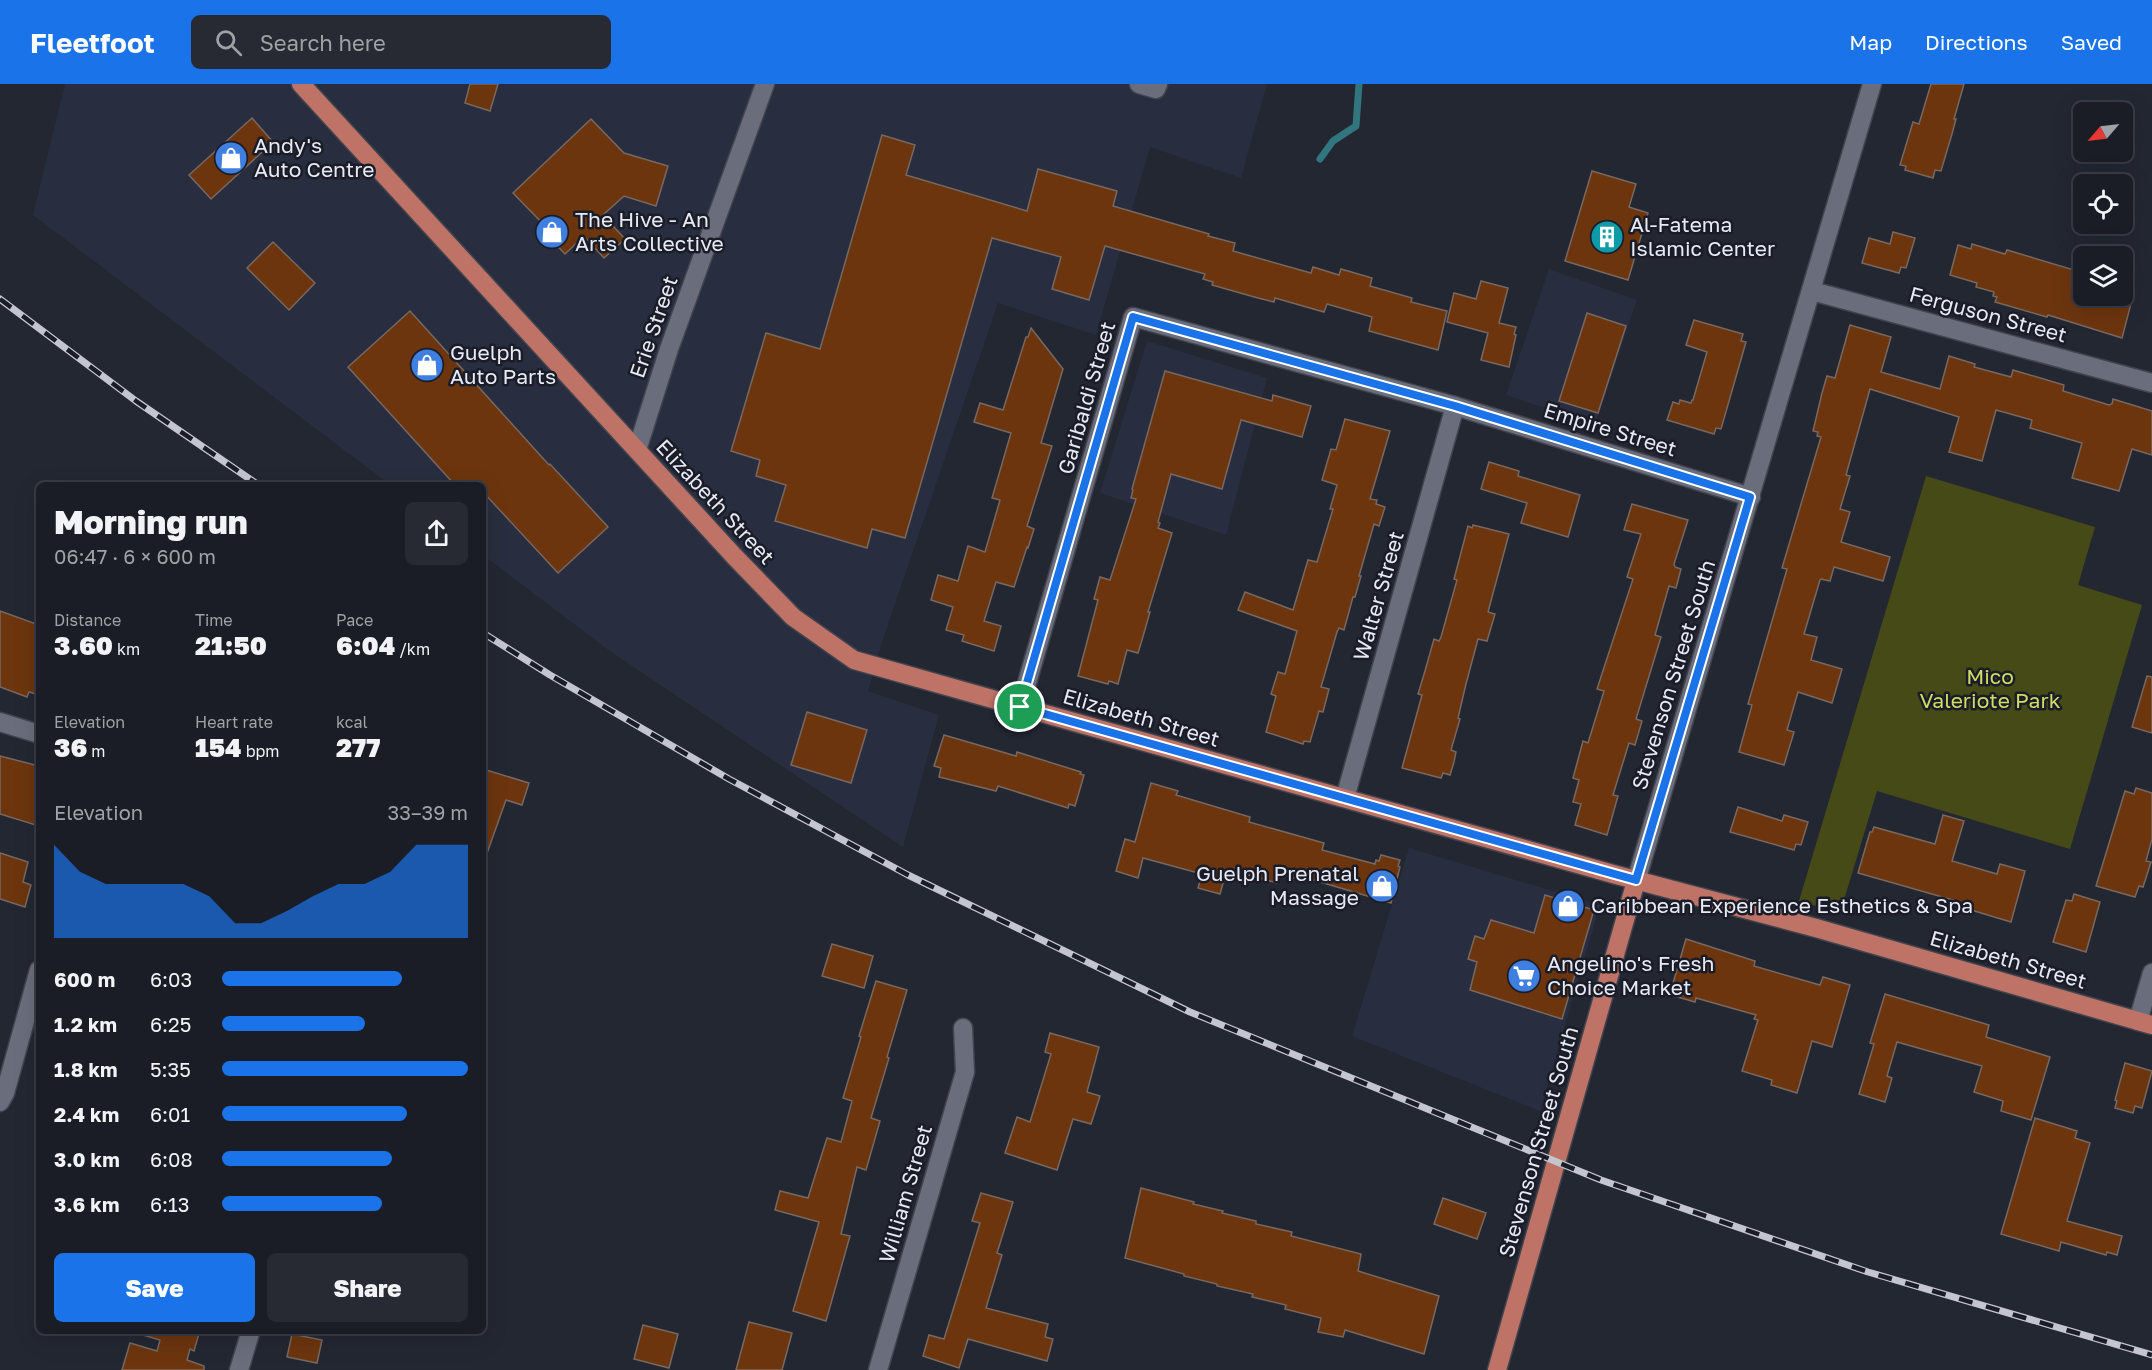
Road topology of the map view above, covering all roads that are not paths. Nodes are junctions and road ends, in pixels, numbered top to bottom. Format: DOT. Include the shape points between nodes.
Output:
graph roads {
  1 [pos="301,84"];
  2 [pos="765,84"];
  3 [pos="1139,84"];
  4 [pos="1158,84"];
  5 [pos="1872,84"];
  6 [pos="1812,291"];
  7 [pos="2152,383"];
  8 [pos="1455,406"];
  9 [pos="637,450"];
  10 [pos="1750,497"];
  11 [pos="1020,707"];
  12 [pos="0,722"];
  13 [pos="36,733"];
  14 [pos="1345,798"];
  15 [pos="1636,880"];
  16 [pos="2152,973"];
  17 [pos="36,981"];
  18 [pos="2145,1023"];
  19 [pos="963,1028"];
  20 [pos="0,1102"];
  21 [pos="250,1334"];
  22 [pos="239,1370"];
  23 [pos="878,1370"];
  24 [pos="1497,1370"];
  1 -- 9 [label="main road, Elizabeth Street"];
  2 -- 9 [label="street, Erie Street" via="669,349"];
  3 -- 4 [label="street" via="1156,89"];
  5 -- 6 [label="street, Stevenson Street South"];
  6 -- 7 [label="street, Ferguson Street"];
  6 -- 10 [label="street, Stevenson Street South"];
  8 -- 10 [label="street, Empire Street"];
  8 -- 11 [label="street, Garibaldi Street" via="1133,317"];
  8 -- 14 [label="street, Walter Street"];
  9 -- 11 [label="main road, Elizabeth Street" via="793,617 854,660"];
  10 -- 15 [label="street, Stevenson Street South"];
  11 -- 14 [label="main road, Elizabeth Street"];
  12 -- 13 [label="street"];
  14 -- 15 [label="main road, Elizabeth Street"];
  15 -- 18 [label="main road, Elizabeth Street"];
  15 -- 24 [label="main road, Stevenson Street South"];
  16 -- 18 [label="street"];
  17 -- 20 [label="street"];
  19 -- 23 [label="street, William Street" via="965,1072"];
  21 -- 22 [label="street"];
}
